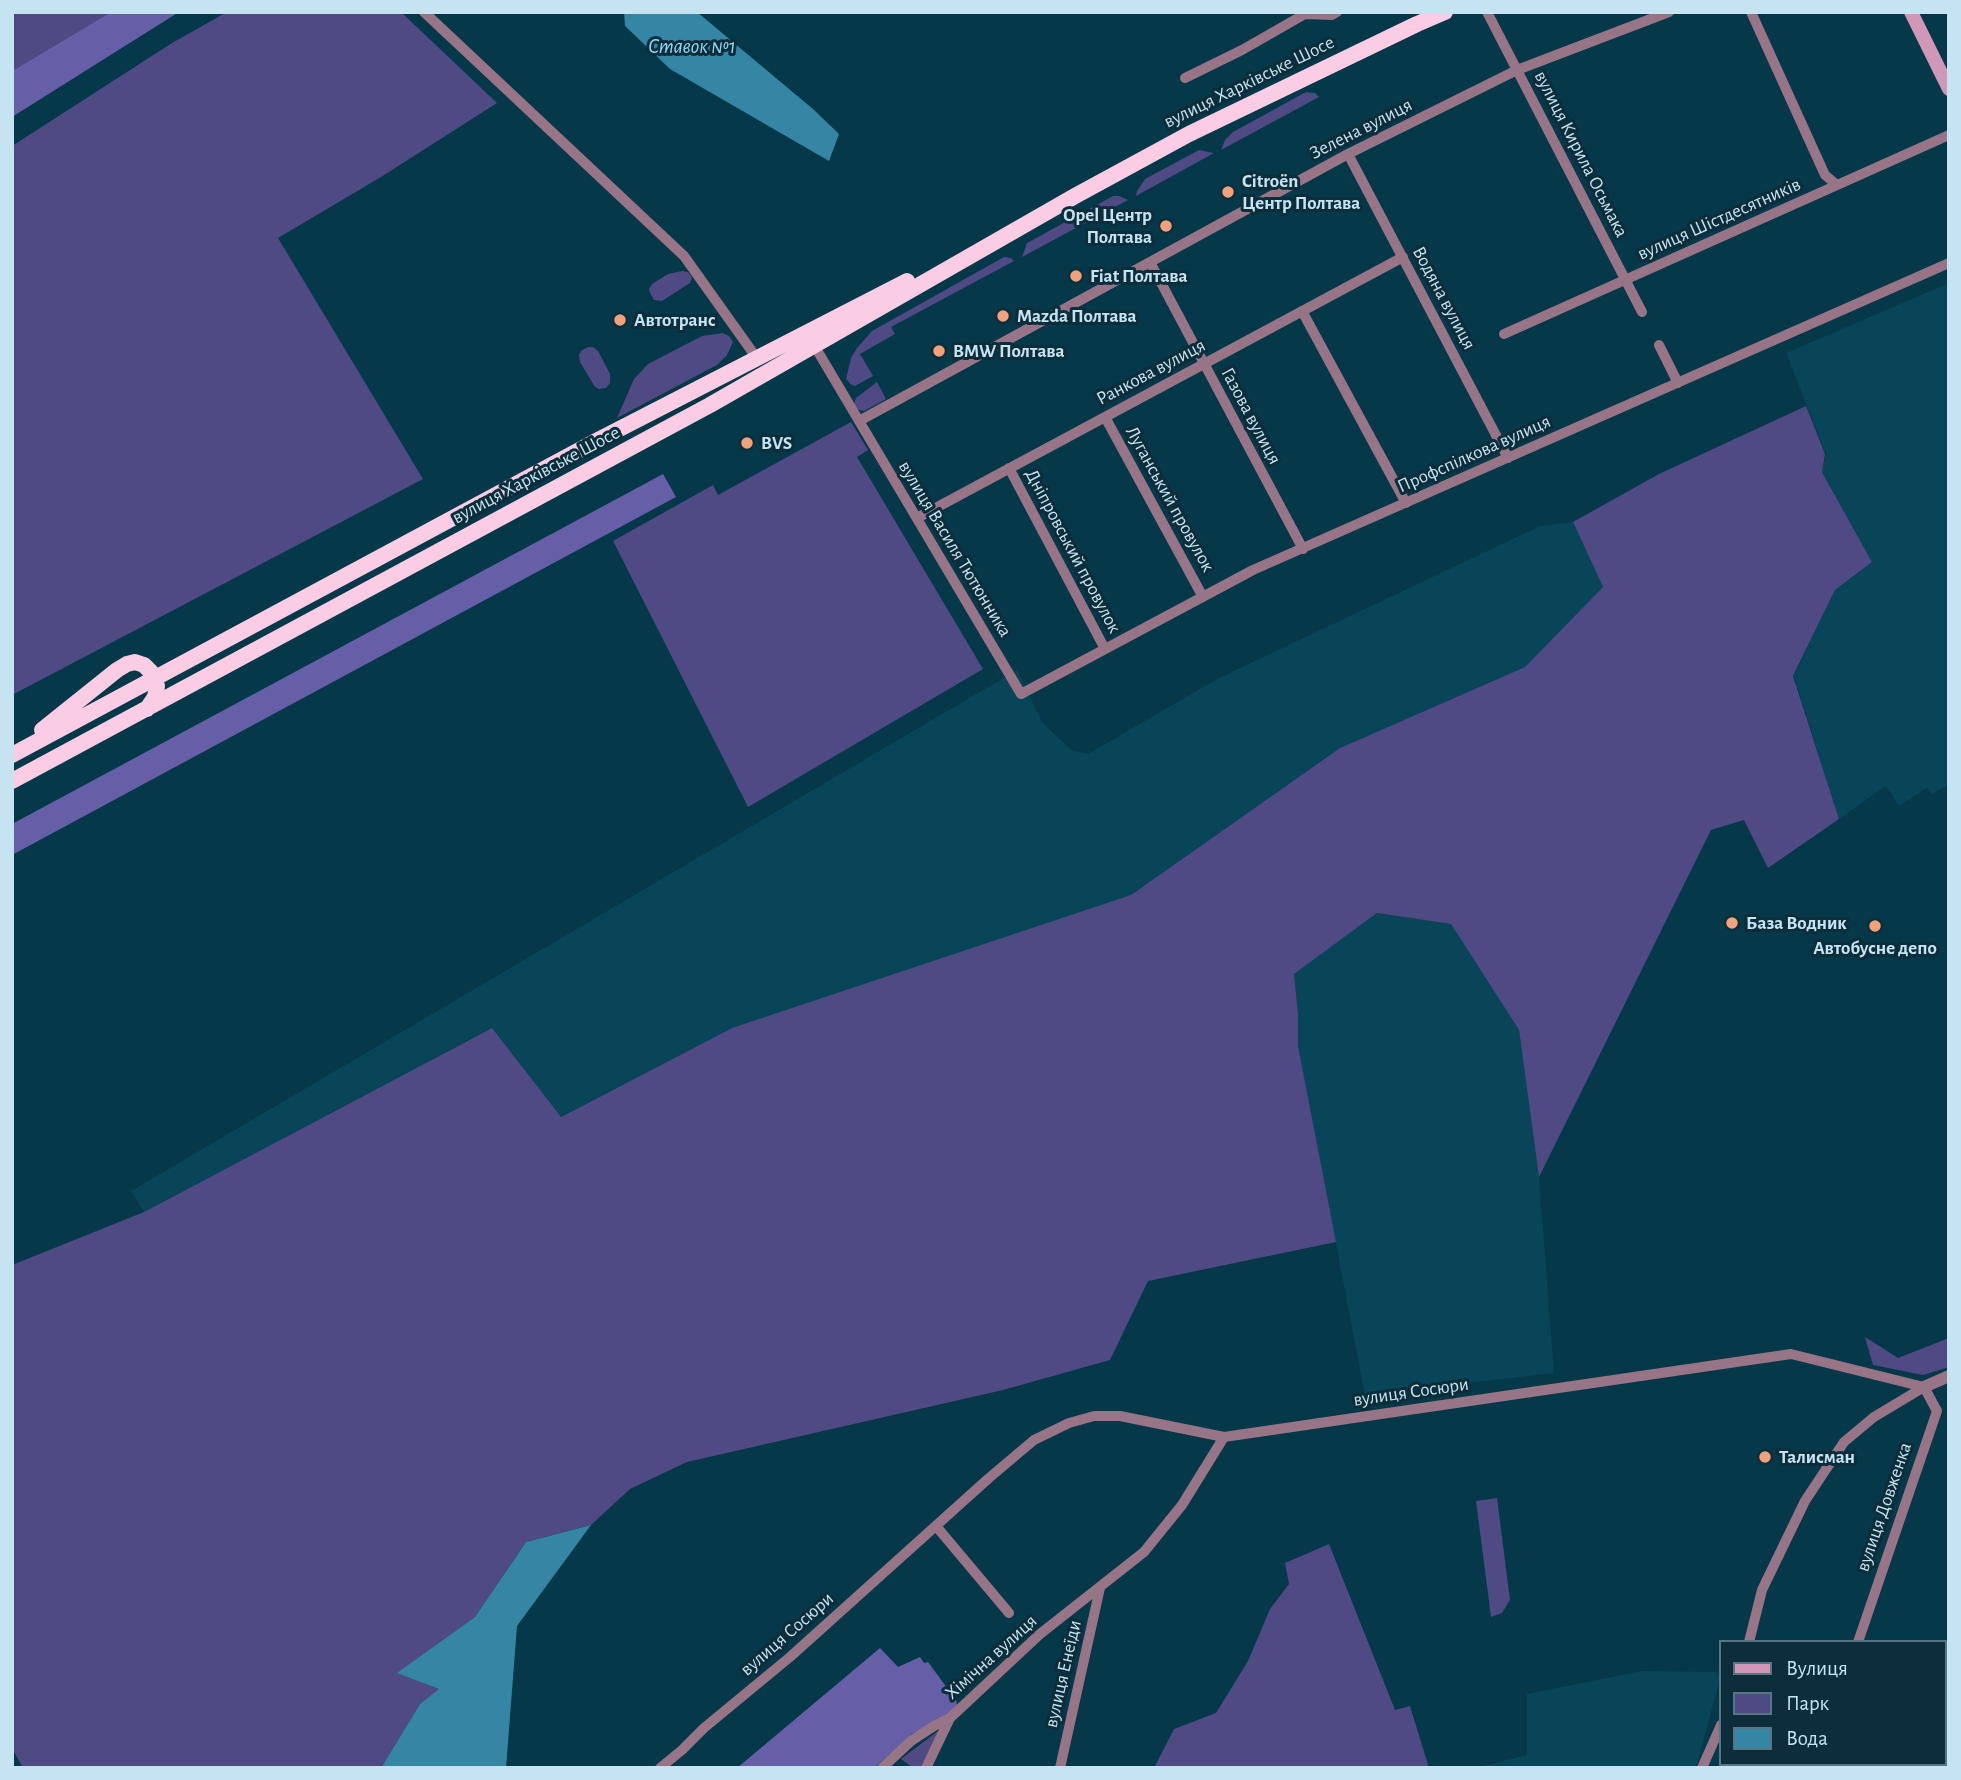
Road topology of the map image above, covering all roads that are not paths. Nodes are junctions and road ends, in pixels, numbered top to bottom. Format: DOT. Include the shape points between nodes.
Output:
graph roads {
  1 [pos="424,12"];
  2 [pos="1337,12"];
  3 [pos="1445,12"];
  4 [pos="1487,12"];
  5 [pos="1669,12"];
  6 [pos="1751,12"];
  7 [pos="1911,12"];
  8 [pos="1517,69"];
  9 [pos="1185,78"];
  10 [pos="1949,89"];
  11 [pos="1949,135"];
  12 [pos="1348,154"];
  13 [pos="1837,185"];
  14 [pos="1403,257"];
  15 [pos="1150,262"];
  16 [pos="1949,263"];
  17 [pos="1626,280"];
  18 [pos="1302,311"];
  19 [pos="1642,312"];
  20 [pos="1504,334"];
  21 [pos="810,339"];
  22 [pos="1659,345"];
  23 [pos="756,357"];
  24 [pos="1203,364"];
  25 [pos="1678,383"];
  26 [pos="1105,417"];
  27 [pos="859,421"];
  28 [pos="1508,458"];
  29 [pos="1009,468"];
  30 [pos="1406,503"];
  31 [pos="917,518"];
  32 [pos="1303,549"];
  33 [pos="1203,597"];
  34 [pos="1105,649"];
  35 [pos="155,678"];
  36 [pos="1021,694"];
  37 [pos="147,709"];
  38 [pos="12,754"];
  39 [pos="12,781"];
  40 [pos="1949,1376"];
  41 [pos="1924,1387"];
  42 [pos="1223,1437"];
  43 [pos="936,1526"];
  44 [pos="1100,1588"];
  45 [pos="1009,1613"];
  46 [pos="1750,1640"];
  47 [pos="1859,1640"];
  48 [pos="950,1718"];
  49 [pos="1720,1727"];
  50 [pos="660,1768"];
  51 [pos="882,1768"];
  52 [pos="926,1768"];
  53 [pos="1060,1768"];
  54 [pos="1702,1768"];
  1 -- 23 [label="street" via="684,256"];
  2 -- 9 [label="street" via="1305,14"];
  3 -- 21 [label="highway, вулиця Харківське Шосе" via="1198,130"];
  4 -- 8 [label="street, вулиця Кирила Осьмака"];
  5 -- 8 [label="street, Зелена вулиця"];
  6 -- 13 [label="street" via="1825,175"];
  7 -- 10 [label="main road"];
  8 -- 12 [label="street, Зелена вулиця"];
  8 -- 17 [label="street, вулиця Кирила Осьмака"];
  11 -- 13 [label="street, вулиця Шістдесятників"];
  12 -- 14 [label="street, Водяна вулиця"];
  12 -- 15 [label="street, Зелена вулиця"];
  13 -- 17 [label="street, вулиця Шістдесятників"];
  14 -- 18 [label="street, Ранкова вулиця"];
  14 -- 28 [label="street, Водяна вулиця"];
  15 -- 24 [label="street, Газова вулиця"];
  15 -- 27 [label="street, Зелена вулиця"];
  16 -- 25 [label="street, Профспілкова вулиця"];
  17 -- 19 [label="street, вулиця Кирила Осьмака"];
  17 -- 20 [label="street, вулиця Шістдесятників"];
  18 -- 24 [label="street, Ранкова вулиця"];
  18 -- 30 [label="street"];
  21 -- 23 [label="highway, вулиця Харківське Шосе"];
  21 -- 27 [label="street, вулиця Василя Тютюнника"];
  21 -- 37 [label="highway, вулиця Харківське Шосе" via="675,425"];
  22 -- 25 [label="street"];
  23 -- 35 [label="highway, вулиця Харківське Шосе"];
  24 -- 26 [label="street, Ранкова вулиця"];
  24 -- 32 [label="street, Газова вулиця"];
  25 -- 28 [label="street, Профспілкова вулиця"];
  26 -- 29 [label="street, Ранкова вулиця"];
  26 -- 33 [label="street, Луганський провулок"];
  27 -- 31 [label="street, вулиця Василя Тютюнника"];
  28 -- 30 [label="street, Профспілкова вулиця"];
  29 -- 31 [label="street, Ранкова вулиця"];
  29 -- 34 [label="street, Дніпровський провулок"];
  30 -- 32 [label="street, Профспілкова вулиця"];
  31 -- 36 [label="street, вулиця Василя Тютюнника"];
  32 -- 33 [label="street, Профспілкова вулиця"];
  33 -- 34 [label="street, Профспілкова вулиця"];
  34 -- 36 [label="street, Профспілкова вулиця"];
  35 -- 37 [label="highway" via="157,692"];
  35 -- 38 [label="highway, вулиця Харківське Шосе"];
  35 -- 38 [label="highway" via="144,665 127,664"];
  37 -- 39 [label="highway, вулиця Харківське Шосе"];
  40 -- 41 [label="street"];
  41 -- 42 [label="street, вулиця Сосюри" via="1791,1354"];
  41 -- 46 [label="street" via="1843,1442 1805,1501 1762,1590"];
  41 -- 47 [label="street, вулиця Довженка" via="1937,1411"];
  42 -- 43 [label="street, вулиця Сосюри" via="1120,1416 1094,1416 1069,1423 1034,1440"];
  42 -- 44 [label="street, Хімічна вулиця" via="1182,1505 1144,1552"];
  43 -- 45 [label="street"];
  43 -- 50 [label="street, вулиця Сосюри"];
  44 -- 48 [label="street, Хімічна вулиця" via="1040,1634"];
  44 -- 53 [label="street, вулиця Енеїди"];
  48 -- 51 [label="street" via="911,1741"];
  48 -- 52 [label="street, Хімічна вулиця"];
  49 -- 54 [label="street"];
}
